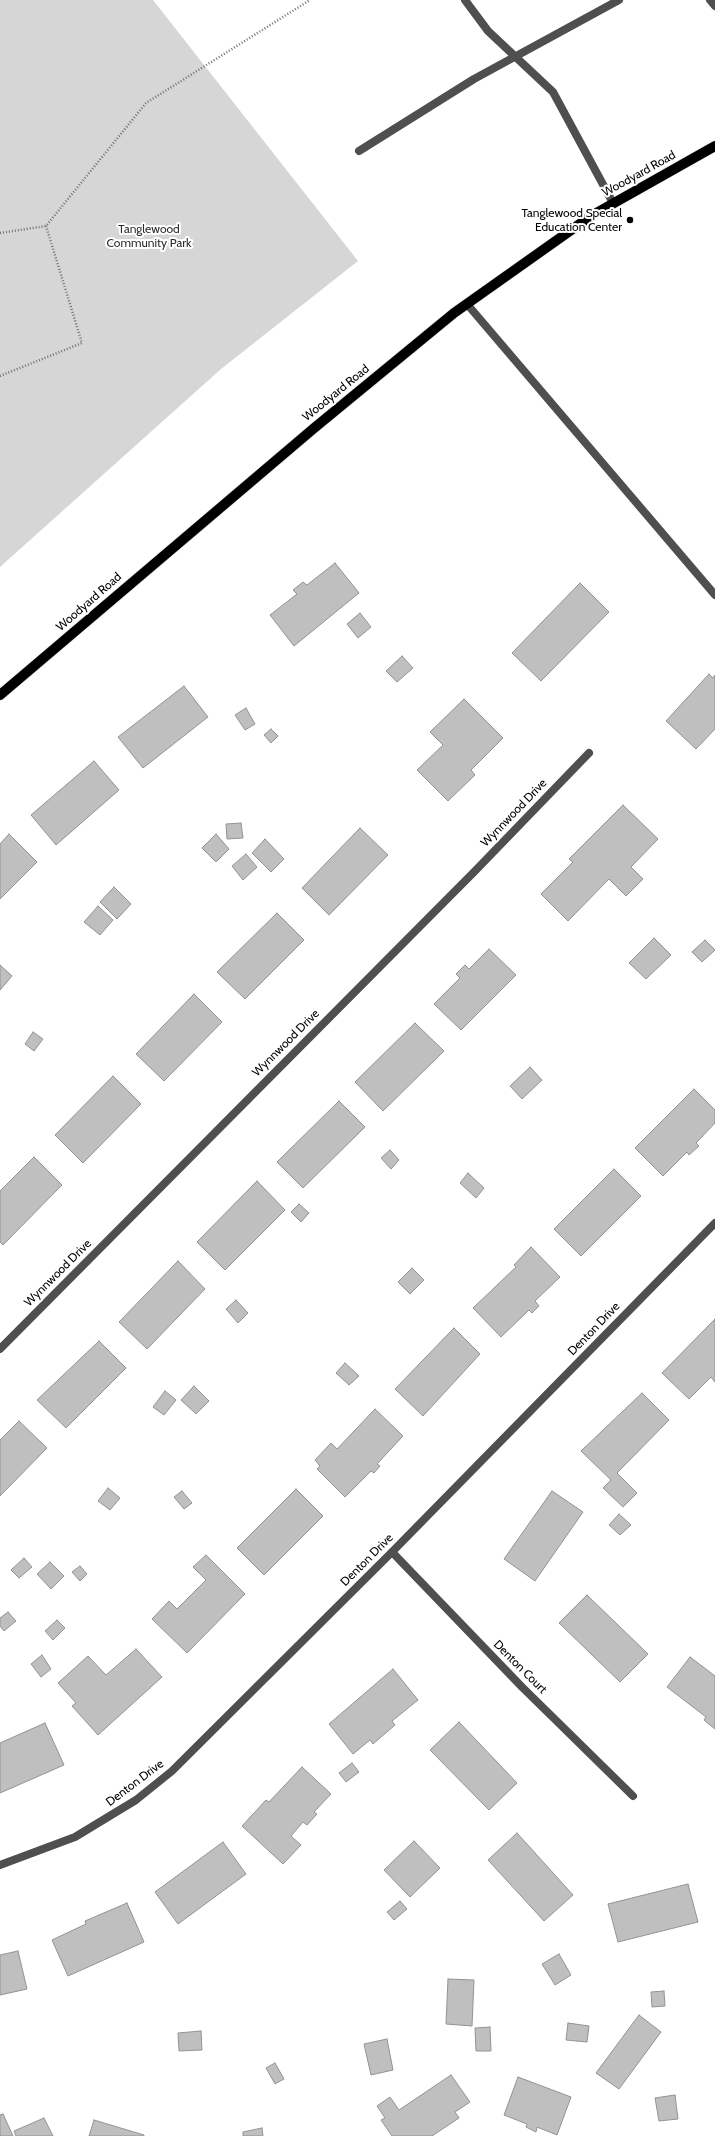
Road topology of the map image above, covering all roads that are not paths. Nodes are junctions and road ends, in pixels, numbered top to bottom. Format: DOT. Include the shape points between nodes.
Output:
graph roads {
  1 [pos="464,0"];
  2 [pos="619,0"];
  3 [pos="710,0"];
  4 [pos="715,6"];
  5 [pos="514,56"];
  6 [pos="715,146"];
  7 [pos="359,151"];
  8 [pos="613,203"];
  9 [pos="467,304"];
  10 [pos="715,595"];
  11 [pos="0,695"];
  12 [pos="589,753"];
  13 [pos="715,1223"];
  14 [pos="0,1349"];
  15 [pos="392,1552"];
  16 [pos="633,1796"];
  17 [pos="0,1865"];
  1 -- 5 [label="street" via="488,31"];
  2 -- 5 [label="street"];
  3 -- 4 [label="street"];
  5 -- 7 [label="street"];
  5 -- 8 [label="street" via="553,92"];
  6 -- 8 [label="main road, Woodyard Road"];
  8 -- 9 [label="main road, Woodyard Road"];
  9 -- 10 [label="street"];
  9 -- 11 [label="main road, Woodyard Road" via="313,429"];
  12 -- 14 [label="street, Wynnwood Drive"];
  13 -- 15 [label="street, Denton Drive"];
  15 -- 16 [label="street, Denton Court" via="522,1687"];
  15 -- 17 [label="street, Denton Drive" via="172,1771 136,1800 75,1837"];
}
